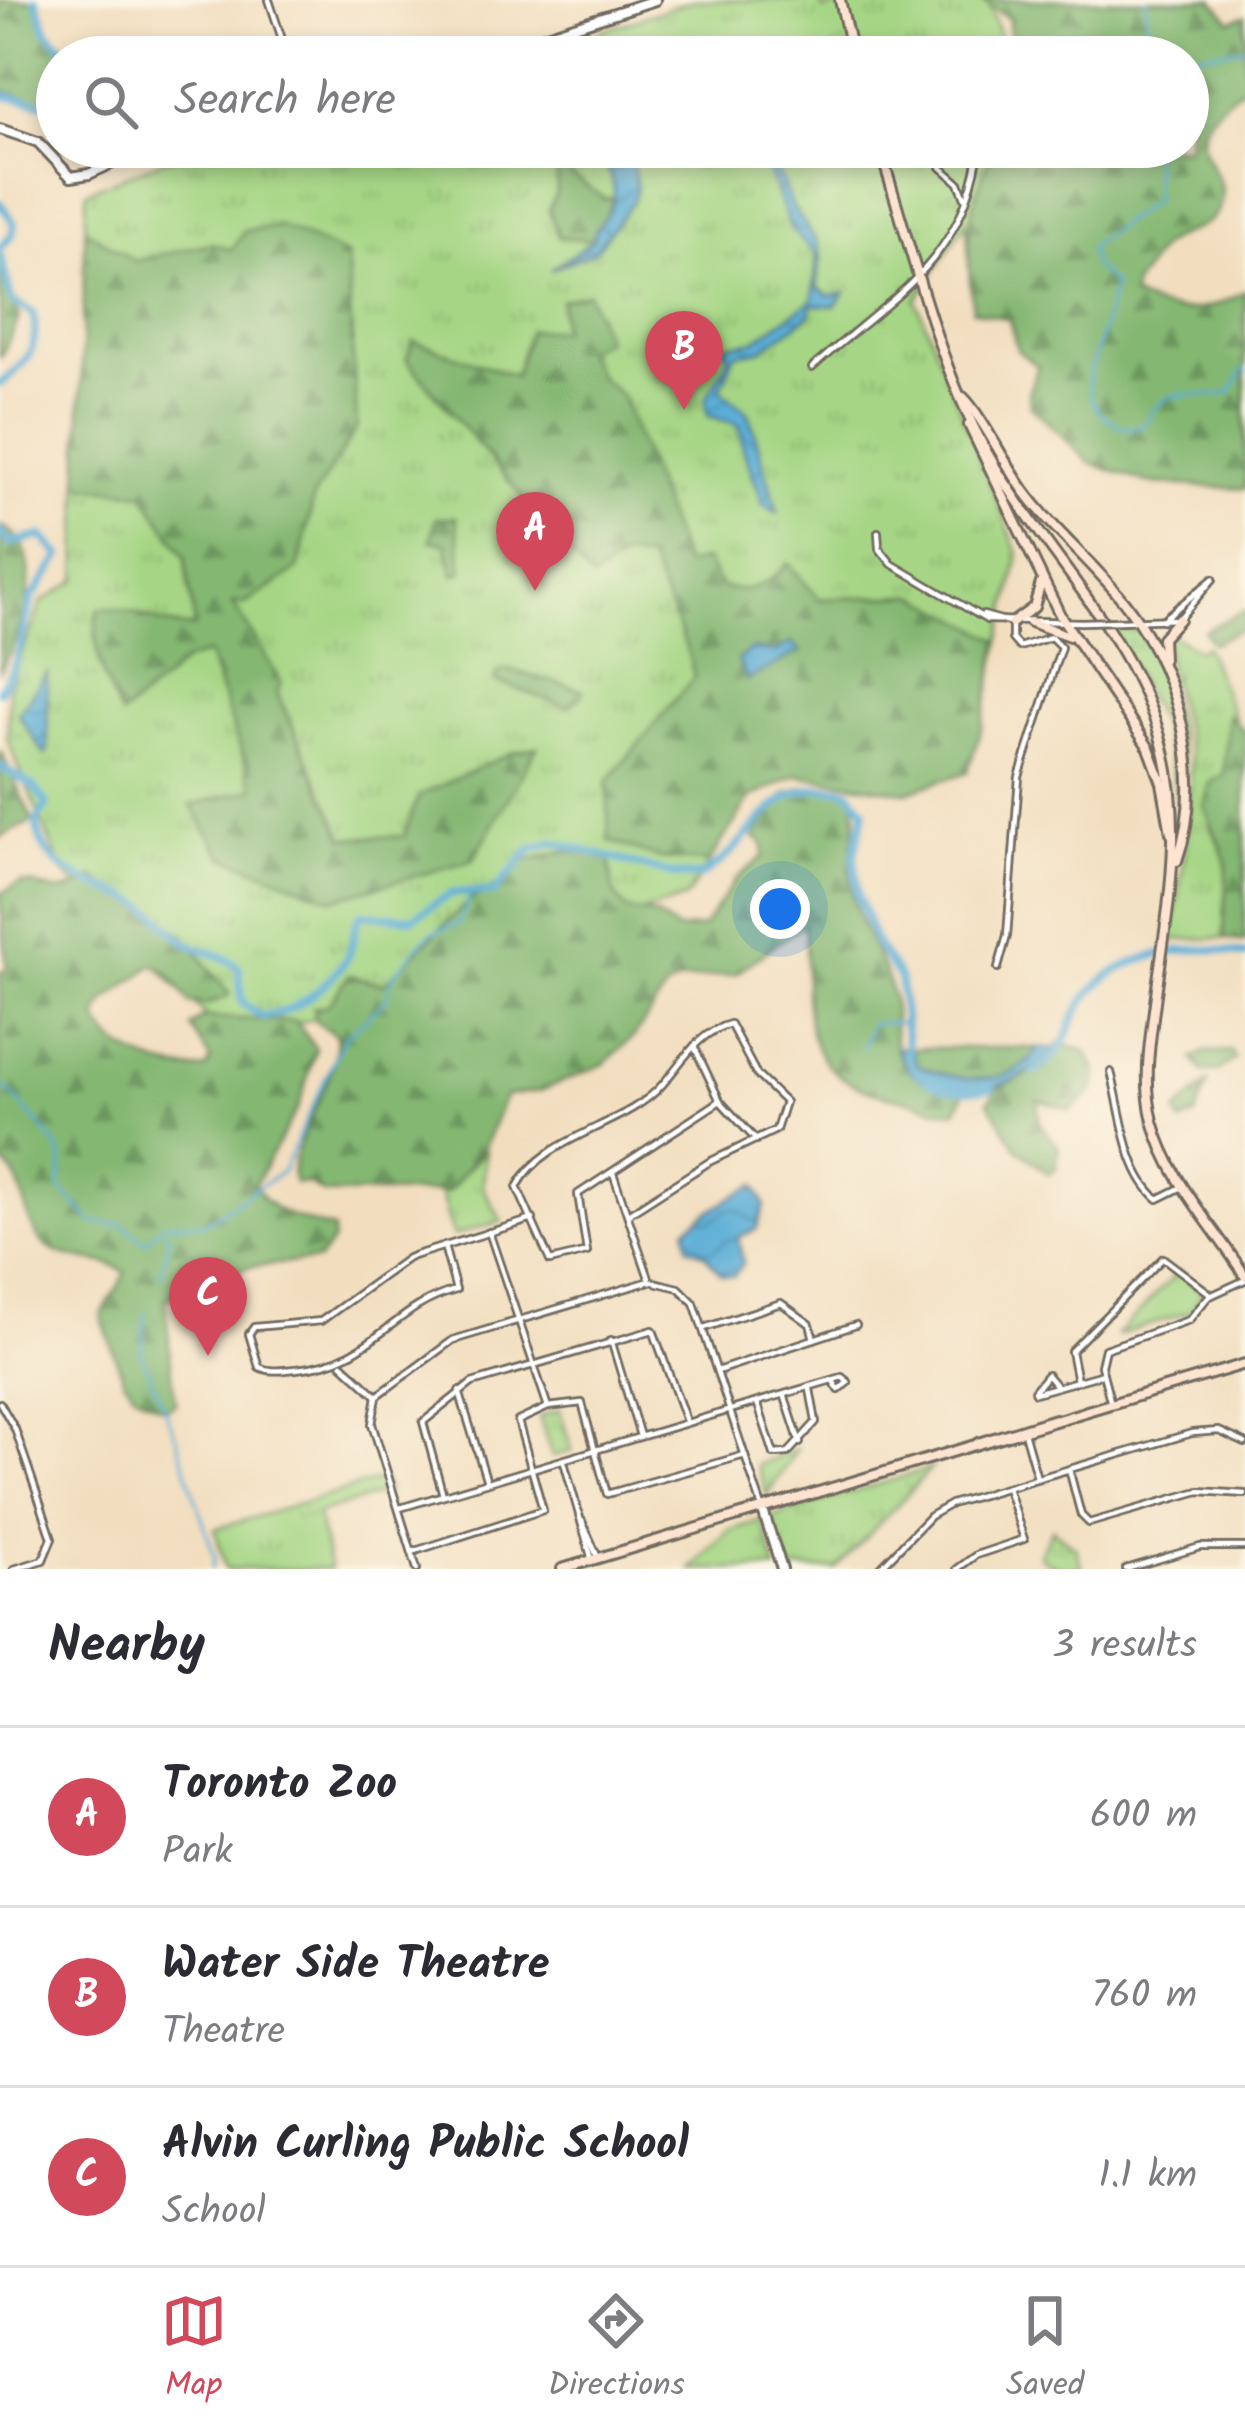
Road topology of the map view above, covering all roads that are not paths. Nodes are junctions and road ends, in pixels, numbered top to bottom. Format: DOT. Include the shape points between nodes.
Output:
graph roads {
  1 [pos="269,0"];
  2 [pos="655,0"];
  3 [pos="840,0"];
  4 [pos="281,36"];
  5 [pos="543,36"];
  6 [pos="848,36"];
  7 [pos="0,129"];
  8 [pos="36,141"];
  9 [pos="63,168"];
  10 [pos="102,168"];
  11 [pos="886,168"];
  12 [pos="945,168"];
  13 [pos="975,168"];
  14 [pos="966,206"];
  15 [pos="921,275"];
  16 [pos="812,368"];
  17 [pos="961,394"];
  18 [pos="967,411"];
  19 [pos="878,532"];
  20 [pos="1041,575"];
  21 [pos="1179,619"];
  22 [pos="1064,621"];
  23 [pos="1137,621"];
  24 [pos="1161,621"];
  25 [pos="1012,622"];
  26 [pos="1030,622"];
  27 [pos="1090,659"];
  28 [pos="1174,694"];
  29 [pos="1174,846"];
  30 [pos="1172,874"];
  31 [pos="998,968"];
  32 [pos="694,1046"];
  33 [pos="1112,1072"];
  34 [pos="720,1101"];
  35 [pos="756,1141"];
  36 [pos="613,1171"];
  37 [pos="1182,1187"];
  38 [pos="628,1214"];
  39 [pos="533,1219"];
  40 [pos="489,1232"];
  41 [pos="445,1246"];
  42 [pos="1245,1278"];
  43 [pos="650,1281"];
  44 [pos="1212,1295"];
  45 [pos="519,1319"];
  46 [pos="856,1325"];
  47 [pos="703,1328"];
  48 [pos="814,1339"];
  49 [pos="611,1340"];
  50 [pos="341,1362"];
  51 [pos="534,1364"];
  52 [pos="1245,1364"];
  53 [pos="717,1371"];
  54 [pos="1103,1374"];
  55 [pos="833,1381"];
  56 [pos="1077,1381"];
  57 [pos="1057,1387"];
  58 [pos="810,1389"];
  59 [pos="459,1391"];
  60 [pos="377,1396"];
  61 [pos="785,1396"];
  62 [pos="0,1403"];
  63 [pos="1111,1404"];
  64 [pos="758,1405"];
  65 [pos="548,1407"];
  66 [pos="732,1411"];
  67 [pos="686,1423"];
  68 [pos="1023,1431"];
  69 [pos="640,1436"];
  70 [pos="800,1443"];
  71 [pos="1245,1443"];
  72 [pos="595,1450"];
  73 [pos="746,1455"];
  74 [pos="564,1460"];
  75 [pos="532,1469"];
  76 [pos="1069,1469"];
  77 [pos="1037,1478"];
  78 [pos="487,1483"];
  79 [pos="1007,1488"];
  80 [pos="1245,1494"];
  81 [pos="443,1495"];
  82 [pos="400,1508"];
  83 [pos="763,1511"];
  84 [pos="1245,1547"];
  85 [pos="412,1552"];
  86 [pos="595,1562"];
  87 [pos="14,1569"];
  88 [pos="417,1569"];
  89 [pos="562,1569"];
  90 [pos="782,1569"];
  91 [pos="879,1569"];
  92 [pos="958,1569"];
  93 [pos="1126,1569"];
  1 -- 4 [label="street"];
  2 -- 5 [label="street"];
  3 -- 6 [label="main road"];
  7 -- 8 [label="street"];
  9 -- 10 [label="street" via="71,176"];
  11 -- 15 [label="main road"];
  12 -- 14 [label="street" via="964,189"];
  13 -- 14 [label="street"];
  14 -- 15 [label="street"];
  15 -- 16 [label="street"];
  15 -- 17 [label="main road"];
  17 -- 18 [label="main road"];
  17 -- 23 [label="main road" via="1033,503"];
  18 -- 20 [label="main road" via="971,437"];
  18 -- 29 [label="main road" via="994,466 1138,681 1163,748"];
  19 -- 25 [label="street" via="882,554 914,576 977,614"];
  20 -- 22 [label="main road"];
  20 -- 25 [label="main road" via="1034,607"];
  21 -- 24 [label="street"];
  21 -- 24 [label="street" via="1213,579"];
  21 -- 28 [label="main road" via="1161,645"];
  22 -- 23 [label="street, bridge"];
  22 -- 26 [label="street"];
  22 -- 27 [label="main road"];
  23 -- 24 [label="street"];
  23 -- 28 [label="main road"];
  25 -- 26 [label="street"];
  25 -- 31 [label="street" via="1019,647 1051,637 1060,647 1019,777"];
  26 -- 27 [label="main road" via="1061,629"];
  27 -- 29 [label="main road" via="1155,762"];
  28 -- 30 [label="main road" via="1188,776"];
  29 -- 30 [label="main road"];
  30 -- 37 [label="main road" via="1149,1100"];
  32 -- 34 [label="street"];
  32 -- 35 [label="street" via="733,1025 757,1075 785,1102 776,1130"];
  32 -- 39 [label="street" via="662,1086 519,1180"];
  33 -- 37 [label="street" via="1147,1190 1157,1199"];
  34 -- 35 [label="street"];
  34 -- 36 [label="street"];
  35 -- 38 [label="street"];
  36 -- 38 [label="street"];
  36 -- 39 [label="street" via="575,1198 586,1252 550,1261"];
  37 -- 42 [label="main road"];
  38 -- 43 [label="street"];
  39 -- 40 [label="street"];
  40 -- 41 [label="street"];
  40 -- 45 [label="street"];
  41 -- 50 [label="street" via="456,1290 423,1302"];
  41 -- 50 [label="street" via="408,1258 321,1321 251,1328 263,1370"];
  42 -- 44 [label="street"];
  43 -- 45 [label="street"];
  43 -- 47 [label="street" via="687,1294"];
  44 -- 54 [label="street" via="1189,1320 1110,1345"];
  44 -- 56 [label="street" via="1163,1258 1071,1351"];
  45 -- 51 [label="street"];
  45 -- 60 [label="street" via="446,1344"];
  46 -- 48 [label="street"];
  47 -- 48 [label="street" via="781,1303 810,1324"];
  47 -- 53 [label="street"];
  48 -- 53 [label="street"];
  49 -- 51 [label="street"];
  49 -- 67 [label="street" via="656,1332"];
  49 -- 69 [label="street"];
  50 -- 60 [label="street"];
  51 -- 59 [label="street"];
  51 -- 65 [label="street"];
  52 -- 63 [label="main road"];
  53 -- 66 [label="street"];
  54 -- 56 [label="street"];
  54 -- 63 [label="street"];
  55 -- 58 [label="street"];
  56 -- 57 [label="street"];
  58 -- 61 [label="street"];
  58 -- 70 [label="street" via="818,1415"];
  59 -- 78 [label="street"];
  59 -- 81 [label="street" via="423,1422"];
  60 -- 82 [label="street" via="372,1424"];
  61 -- 64 [label="street"];
  61 -- 70 [label="street"];
  62 -- 87 [label="street" via="52,1538 43,1560"];
  63 -- 68 [label="main road"];
  64 -- 66 [label="street"];
  64 -- 70 [label="street" via="774,1454"];
  65 -- 72 [label="street" via="582,1403"];
  65 -- 75 [label="street" via="518,1421"];
  66 -- 67 [label="street"];
  66 -- 73 [label="street"];
  67 -- 69 [label="street"];
  68 -- 77 [label="street"];
  68 -- 83 [label="main road"];
  69 -- 72 [label="street"];
  71 -- 76 [label="street" via="1204,1431"];
  72 -- 73 [label="street" via="607,1494"];
  72 -- 74 [label="street"];
  73 -- 83 [label="street"];
  74 -- 75 [label="street"];
  74 -- 86 [label="street"];
  75 -- 78 [label="street"];
  75 -- 85 [label="street" via="542,1510"];
  76 -- 77 [label="street"];
  76 -- 80 [label="street" via="1091,1523 1199,1491"];
  77 -- 79 [label="street"];
  78 -- 81 [label="street"];
  79 -- 91 [label="street" via="936,1511"];
  79 -- 92 [label="street" via="1024,1539"];
  81 -- 82 [label="street"];
  82 -- 85 [label="street"];
  83 -- 86 [label="main road"];
  83 -- 90 [label="street"];
  84 -- 93 [label="street" via="1200,1547"];
  85 -- 88 [label="street"];
  86 -- 89 [label="main road"];
}
